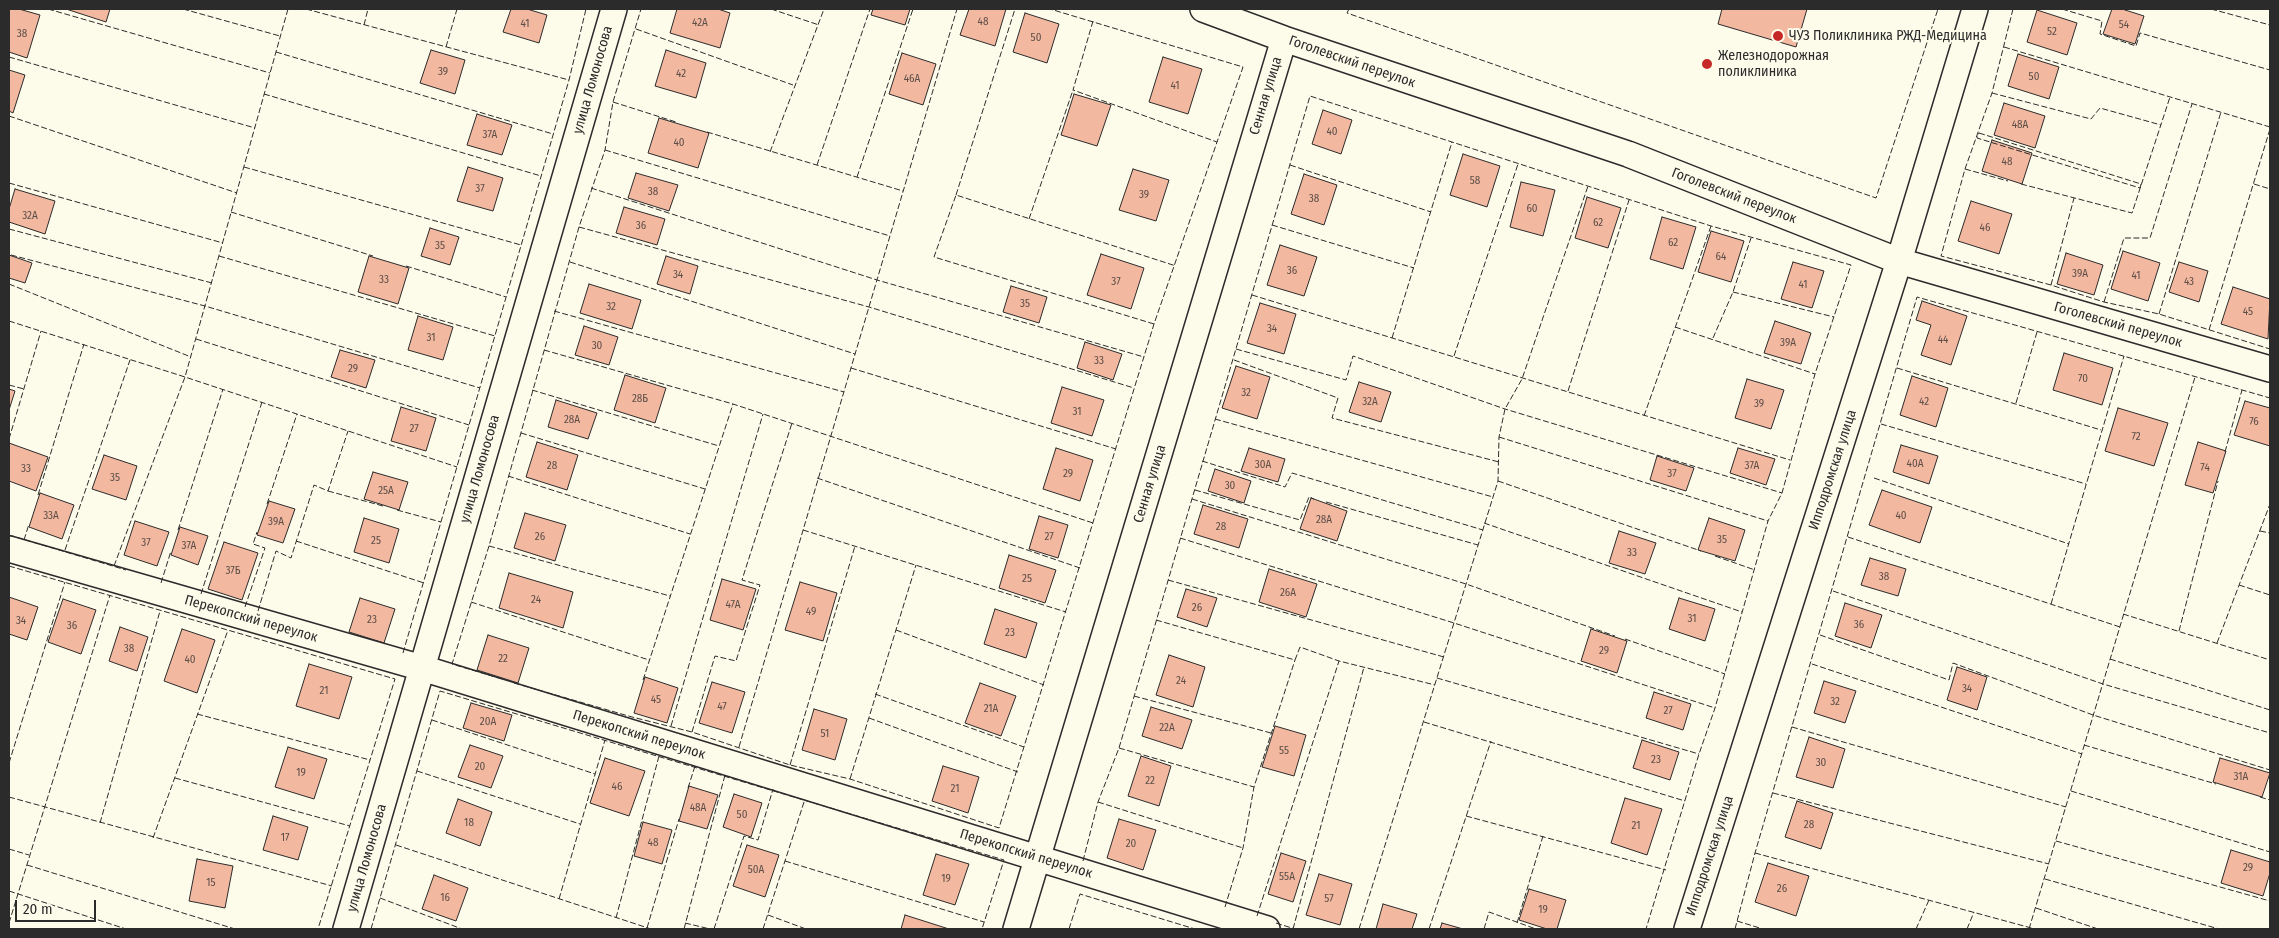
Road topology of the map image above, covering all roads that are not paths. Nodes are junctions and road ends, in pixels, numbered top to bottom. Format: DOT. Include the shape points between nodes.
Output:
graph roads {
  1 [pos="614,9"];
  2 [pos="1203,9"];
  3 [pos="1975,9"];
  4 [pos="1284,39"];
  5 [pos="1899,261"];
  6 [pos="2270,369"];
  7 [pos="9,549"];
  8 [pos="422,668"];
  9 [pos="1038,857"];
  10 [pos="346,929"];
  11 [pos="1016,929"];
  12 [pos="1266,929"];
  13 [pos="1687,929"];
  1 -- 8 [label="street, улица Ломоносова"];
  2 -- 4 [label="street, Гоголевский переулок"];
  3 -- 5 [label="street, Ипподромская улица"];
  4 -- 5 [label="street, Гоголевский переулок" via="1628,154"];
  4 -- 9 [label="street, Сенная улица"];
  5 -- 6 [label="street, Гоголевский переулок"];
  5 -- 13 [label="street, Ипподромская улица"];
  7 -- 8 [label="street, Перекопский переулок"];
  8 -- 9 [label="street, Перекопский переулок"];
  8 -- 10 [label="street, улица Ломоносова"];
  9 -- 11 [label="street, Сенная улица"];
  9 -- 12 [label="street, Перекопский переулок"];
}
